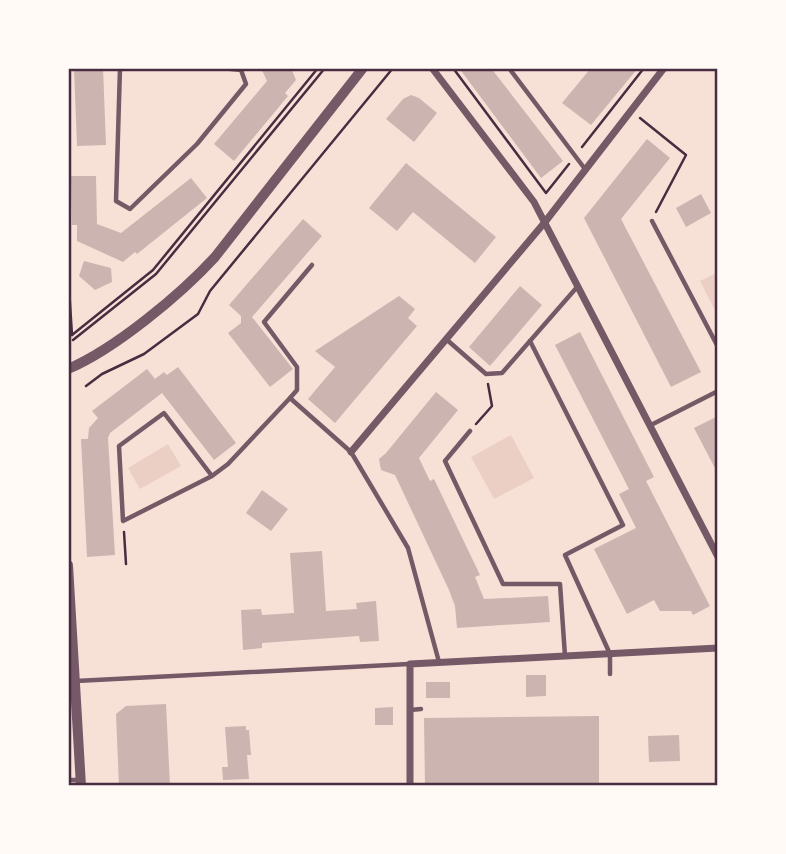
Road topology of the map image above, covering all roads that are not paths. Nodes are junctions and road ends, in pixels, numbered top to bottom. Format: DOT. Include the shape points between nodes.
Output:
graph roads {
  1 [pos="120,68"];
  2 [pos="222,68"];
  3 [pos="362,68"];
  4 [pos="432,68"];
  5 [pos="509,68"];
  6 [pos="664,68"];
  7 [pos="585,170"];
  8 [pos="652,221"];
  9 [pos="545,222"];
  10 [pos="312,265"];
  11 [pos="578,286"];
  12 [pos="446,339"];
  13 [pos="530,341"];
  14 [pos="718,347"];
  15 [pos="68,369"];
  16 [pos="718,391"];
  17 [pos="289,398"];
  18 [pos="650,426"];
  19 [pos="470,431"];
  20 [pos="351,452"];
  21 [pos="212,476"];
  22 [pos="718,558"];
  23 [pos="68,565"];
  24 [pos="718,648"];
  25 [pos="610,654"];
  26 [pos="565,657"];
  27 [pos="439,662"];
  28 [pos="410,664"];
  29 [pos="610,674"];
  30 [pos="72,681"];
  31 [pos="421,709"];
  32 [pos="410,710"];
  33 [pos="68,780"];
  34 [pos="81,783"];
  35 [pos="410,786"];
  1 -- 2 [label="lane" via="116,201 130,209 197,144 246,84 241,70"];
  3 -- 15 [label="street" via="196,278 106,348"];
  4 -- 9 [label="street"];
  5 -- 7 [label="lane"];
  6 -- 7 [label="street"];
  7 -- 9 [label="street"];
  8 -- 14 [label="lane"];
  9 -- 11 [label="street"];
  9 -- 12 [label="street"];
  10 -- 17 [label="lane" via="264,322 298,367 296,390"];
  11 -- 13 [label="lane"];
  11 -- 18 [label="street"];
  12 -- 13 [label="lane" via="486,374 502,373"];
  12 -- 20 [label="street"];
  13 -- 25 [label="lane" via="623,525 565,555"];
  16 -- 18 [label="lane"];
  17 -- 20 [label="lane"];
  17 -- 21 [label="lane"];
  18 -- 22 [label="street"];
  19 -- 26 [label="lane" via="445,461 503,584 560,584"];
  20 -- 27 [label="lane" via="408,548"];
  21 -- 21 [label="lane" via="123,521 119,446 164,413"];
  23 -- 30 [label="street"];
  24 -- 25 [label="street"];
  25 -- 26 [label="street"];
  25 -- 29 [label="lane"];
  26 -- 27 [label="street"];
  27 -- 28 [label="street"];
  28 -- 30 [label="lane"];
  28 -- 32 [label="street"];
  30 -- 34 [label="street"];
  31 -- 32 [label="lane"];
  32 -- 35 [label="street"];
  33 -- 34 [label="lane"];
}
